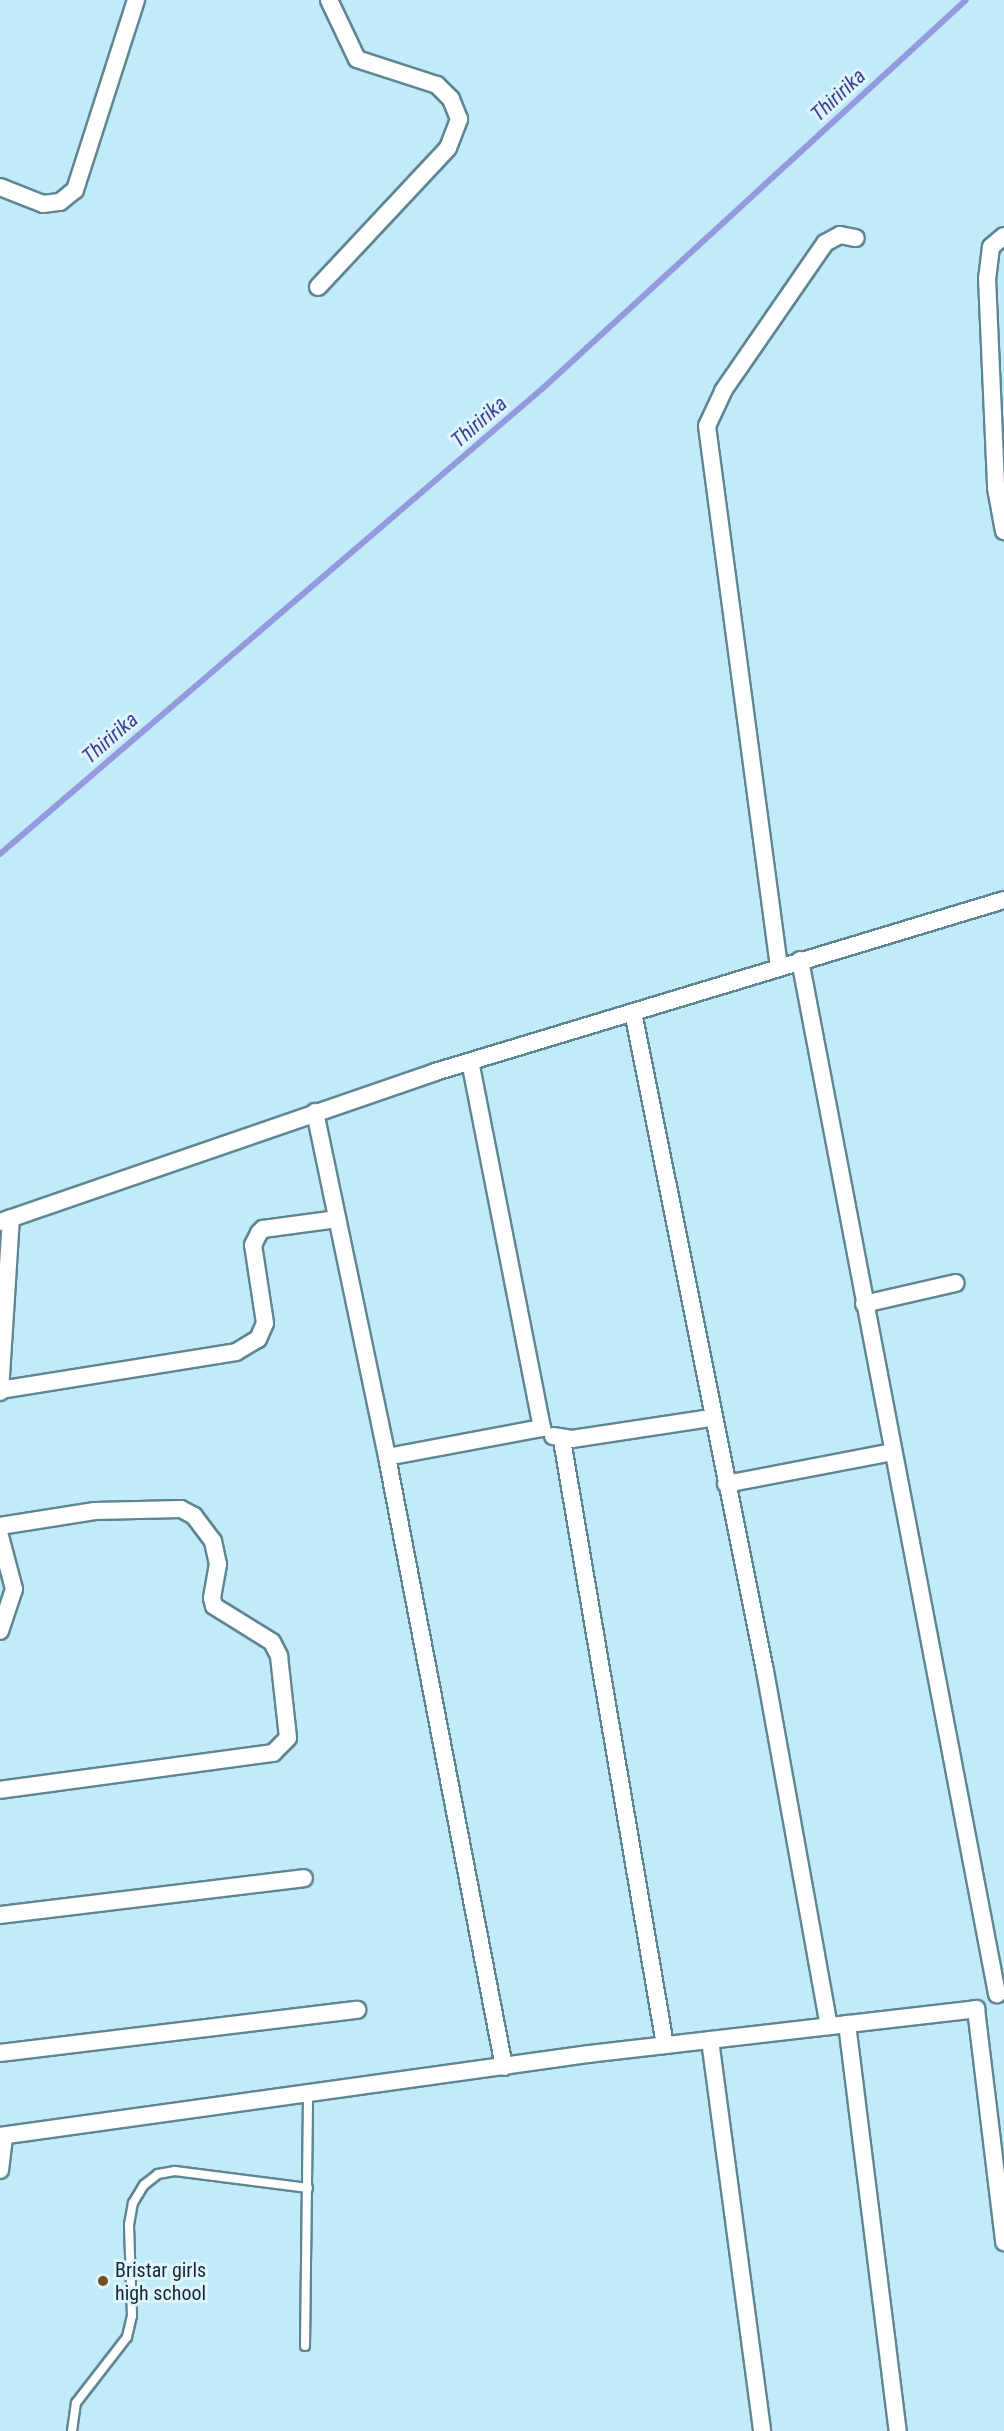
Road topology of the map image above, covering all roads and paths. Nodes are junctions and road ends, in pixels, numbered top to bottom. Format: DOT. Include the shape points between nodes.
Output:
graph roads {
  1 [pos="136,0"];
  2 [pos="329,0"];
  3 [pos="0,187"];
  4 [pos="1004,236"];
  5 [pos="856,238"];
  6 [pos="318,287"];
  7 [pos="1004,531"];
  8 [pos="1004,900"];
  9 [pos="800,960"];
  10 [pos="779,967"];
  11 [pos="633,1012"];
  12 [pos="470,1062"];
  13 [pos="315,1112"];
  14 [pos="337,1219"];
  15 [pos="5,1220"];
  16 [pos="956,1283"];
  17 [pos="864,1304"];
  18 [pos="0,1391"];
  19 [pos="711,1418"];
  20 [pos="542,1428"];
  21 [pos="562,1440"];
  22 [pos="892,1452"];
  23 [pos="387,1457"];
  24 [pos="726,1484"];
  25 [pos="0,1526"];
  26 [pos="0,1536"];
  27 [pos="0,1631"];
  28 [pos="0,1790"];
  29 [pos="304,1878"];
  30 [pos="0,1915"];
  31 [pos="1000,1991"];
  32 [pos="975,2009"];
  33 [pos="357,2010"];
  34 [pos="848,2024"];
  35 [pos="829,2026"];
  36 [pos="710,2040"];
  37 [pos="665,2045"];
  38 [pos="0,2053"];
  39 [pos="504,2067"];
  40 [pos="308,2094"];
  41 [pos="2,2136"];
  42 [pos="0,2170"];
  43 [pos="308,2188"];
  44 [pos="1004,2242"];
  45 [pos="305,2346"];
  46 [pos="72,2431"];
  47 [pos="762,2431"];
  48 [pos="898,2431"];
  1 -- 3 [label="street" via="75,190 60,202 43,204"];
  2 -- 6 [label="street" via="357,58 437,85 451,99 459,119 448,148"];
  4 -- 7 [label="street" via="991,247 987,278 996,488"];
  5 -- 10 [label="street" via="840,235 820,249 723,391 708,426"];
  8 -- 9 [label="street"];
  9 -- 10 [label="street"];
  9 -- 17 [label="street"];
  10 -- 11 [label="street"];
  11 -- 12 [label="street"];
  11 -- 19 [label="street"];
  12 -- 13 [label="street"];
  12 -- 20 [label="street"];
  13 -- 14 [label="street"];
  13 -- 15 [label="street"];
  14 -- 18 [label="street" via="263,1229 259,1233 254,1245 265,1323 258,1339 236,1352"];
  14 -- 23 [label="street"];
  15 -- 18 [label="street"];
  16 -- 17 [label="street"];
  17 -- 22 [label="street"];
  19 -- 21 [label="street"];
  19 -- 24 [label="street"];
  20 -- 21 [label="street"];
  20 -- 23 [label="street"];
  21 -- 37 [label="street"];
  22 -- 24 [label="street"];
  22 -- 31 [label="street"];
  23 -- 39 [label="street"];
  24 -- 35 [label="street" via="765,1671"];
  25 -- 28 [label="street" via="95,1511 181,1509 194,1516 213,1541 218,1564 214,1606 272,1642 279,1656 288,1738 273,1753"];
  26 -- 27 [label="street" via="14,1589"];
  29 -- 30 [label="street"];
  31 -- 32 [label="street"];
  32 -- 34 [label="street"];
  32 -- 44 [label="street"];
  33 -- 38 [label="street"];
  34 -- 35 [label="street"];
  34 -- 48 [label="street"];
  35 -- 36 [label="street"];
  36 -- 37 [label="street"];
  36 -- 47 [label="street"];
  37 -- 39 [label="street"];
  39 -- 40 [label="street"];
  40 -- 41 [label="street"];
  40 -- 43 [label="lane"];
  41 -- 42 [label="street"];
  43 -- 45 [label="lane"];
  43 -- 46 [label="lane" via="175,2171 158,2174 144,2185 133,2203 129,2225 132,2316 127,2337 76,2403"];
}
